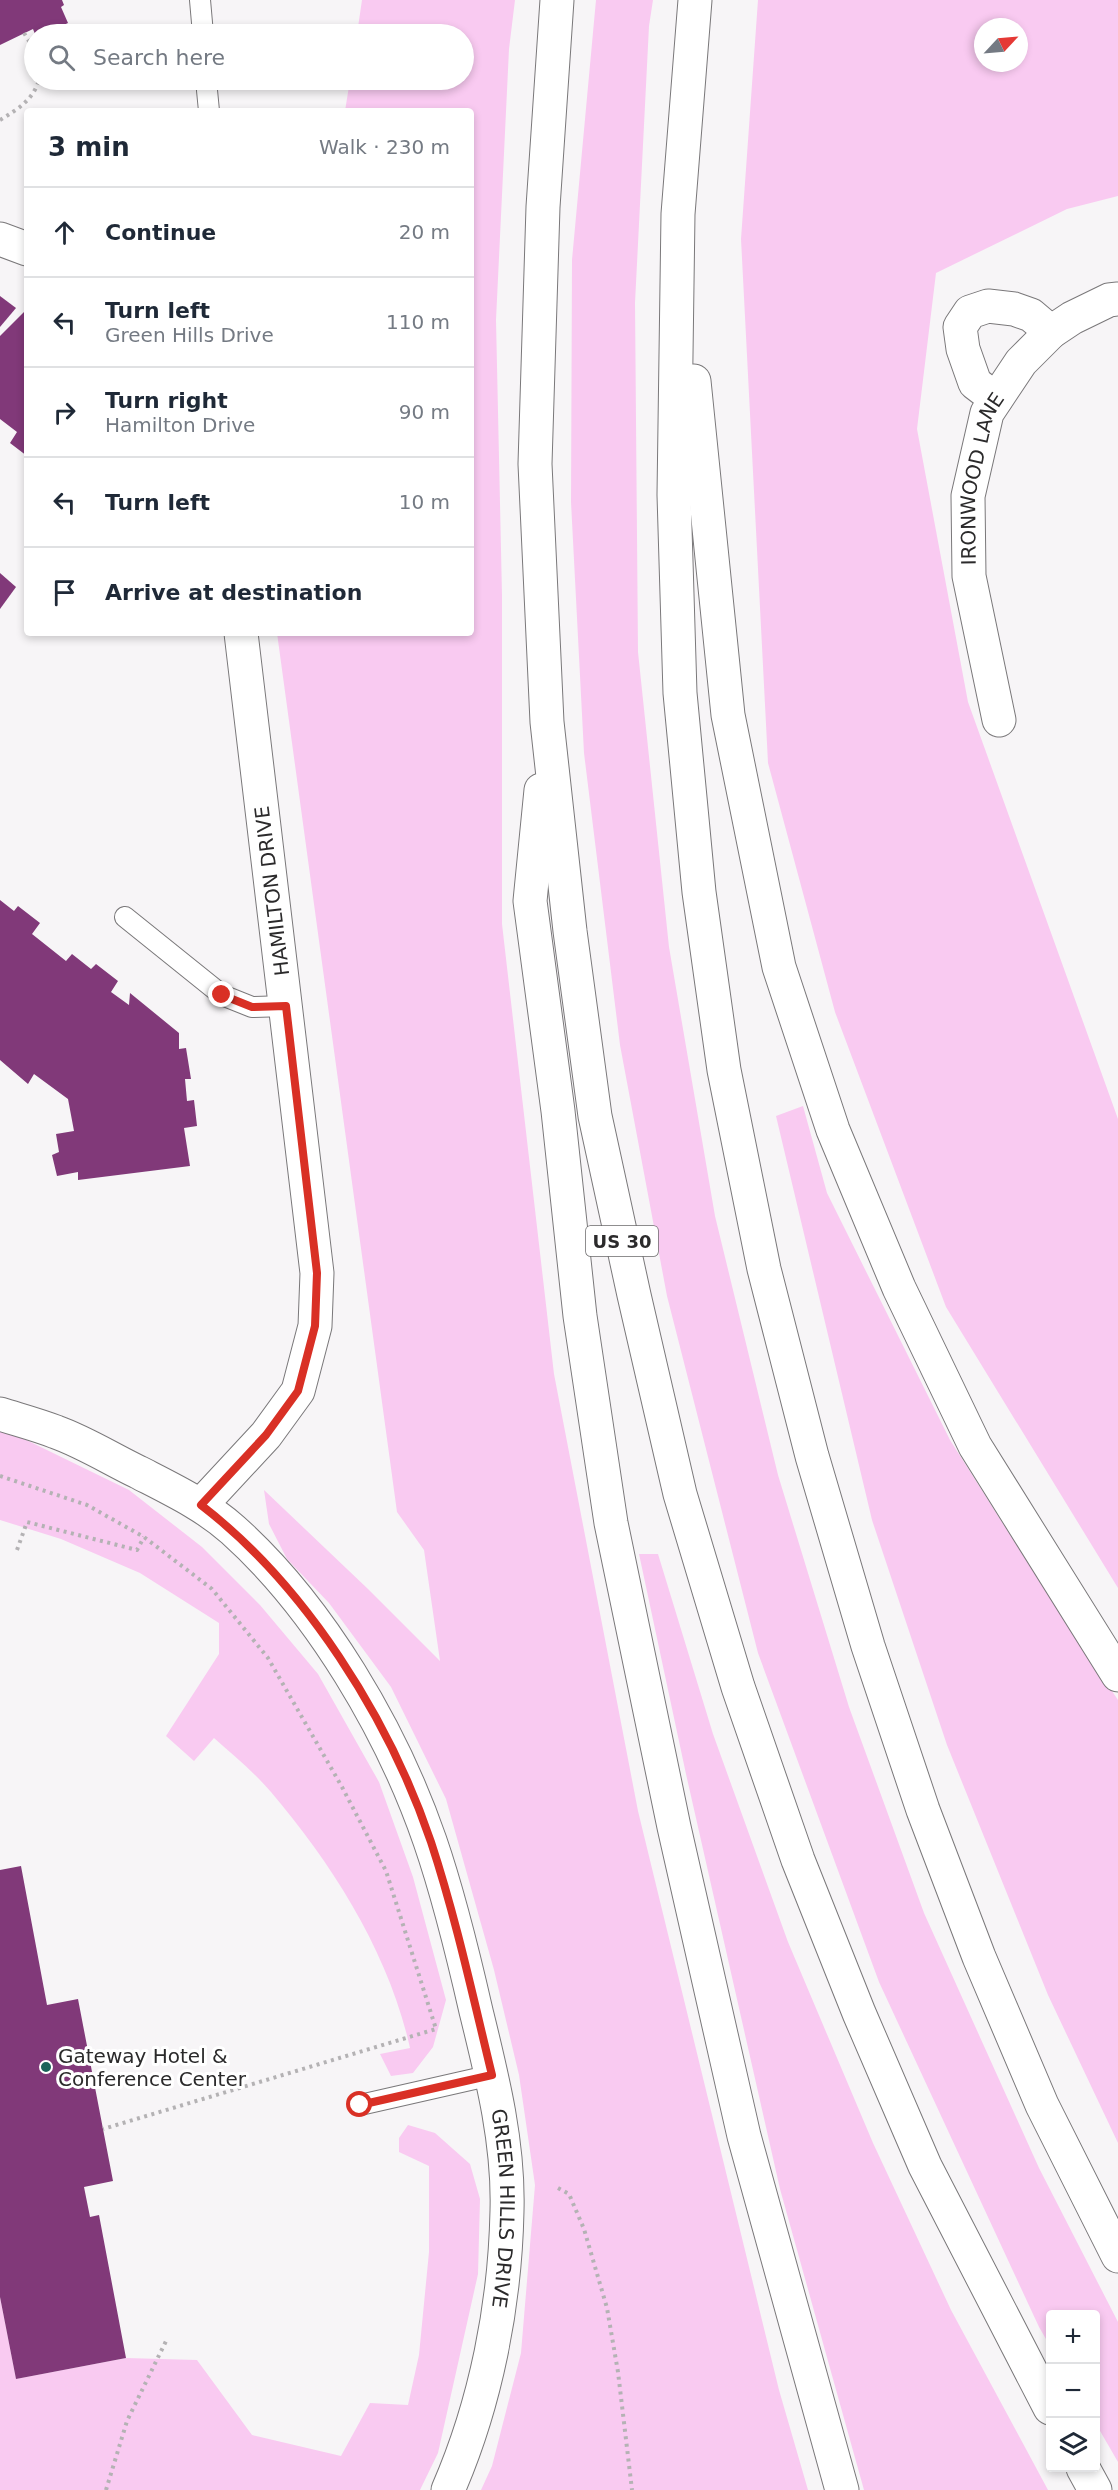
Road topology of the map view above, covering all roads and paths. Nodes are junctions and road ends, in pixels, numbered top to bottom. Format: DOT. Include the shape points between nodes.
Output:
graph roads {
  1 [pos="200,0"];
  2 [pos="557,0"];
  3 [pos="695,0"];
  4 [pos="202,24"];
  5 [pos="36,90"];
  6 [pos="207,90"];
  7 [pos="209,108"];
  8 [pos="0,120"];
  9 [pos="678,214"];
  10 [pos="0,239"];
  11 [pos="24,248"];
  12 [pos="1118,299"];
  13 [pos="1051,332"];
  14 [pos="996,399"];
  15 [pos="241,636"];
  16 [pos="999,720"];
  17 [pos="547,722"];
  18 [pos="125,917"];
  19 [pos="286,1006"];
  20 [pos="0,1414"];
  21 [pos="0,1476"];
  22 [pos="201,1505"];
  23 [pos="144,1537"];
  24 [pos="16,1550"];
  25 [pos="1118,1675"];
  26 [pos="492,2075"];
  27 [pos="360,2105"];
  28 [pos="103,2129"];
  29 [pos="558,2188"];
  30 [pos="1118,2256"];
  31 [pos="166,2342"];
  32 [pos="1046,2400"];
  33 [pos="1085,2472"];
  34 [pos="106,2490"];
  35 [pos="448,2490"];
  36 [pos="632,2490"];
  37 [pos="842,2490"];
  38 [pos="1095,2490"];
  1 -- 4 [label="lane"];
  2 -- 17 [label="main road, US 30" via="543,207 535,464"];
  3 -- 9 [label="main road"];
  5 -- 8 [label="path" via="23,105"];
  6 -- 7 [label="lane"];
  9 -- 25 [label="main road" via="728,715 779,967 833,1130 904,1299 975,1446"];
  9 -- 30 [label="main road" via="674,495 680,693 699,892 723,1058 764,1269 864,1635 923,1810 979,1957 1042,2105"];
  10 -- 11 [label="main road"];
  12 -- 13 [label="main road, IRONWOOD LANE" via="1072,318"];
  13 -- 14 [label="main road, IRONWOOD LANE" via="1021,362"];
  13 -- 14 [label="main road" via="1031,315 1014,309 988,306 970,312 960,327 963,349 975,383"];
  14 -- 16 [label="main road, IRONWOOD LANE" via="987,413 968,496 969,576"];
  15 -- 19 [label="main road, HAMILTON DRIVE"];
  17 -- 32 [label="main road, US 30" via="595,1116 687,1517 738,1687 798,1860 859,2013 925,2166"];
  17 -- 37 [label="main road" via="530,901 580,1316 610,1523 744,2136"];
  18 -- 19 [label="lane" via="222,995 252,1007"];
  19 -- 22 [label="main road, HAMILTON DRIVE" via="317,1273 315,1326 298,1391 266,1435"];
  20 -- 22 [label="main road, GREEN HILLS DRIVE" via="59,1433"];
  21 -- 23 [label="path" via="87,1505"];
  22 -- 26 [label="main road, GREEN HILLS DRIVE" via="232,1529 286,1584 359,1691 400,1765 430,1842"];
  23 -- 24 [label="path" via="137,1550 27,1522"];
  23 -- 28 [label="path" via="212,1588 268,1658 386,1871 436,2029"];
  26 -- 27 [label="lane"];
  26 -- 35 [label="main road, GREEN HILLS DRIVE" via="507,2207 503,2285 477,2412"];
  29 -- 36 [label="path" via="568,2194 584,2229 607,2308"];
  31 -- 34 [label="path" via="127,2421"];
  33 -- 38 [label="main road"];
}
